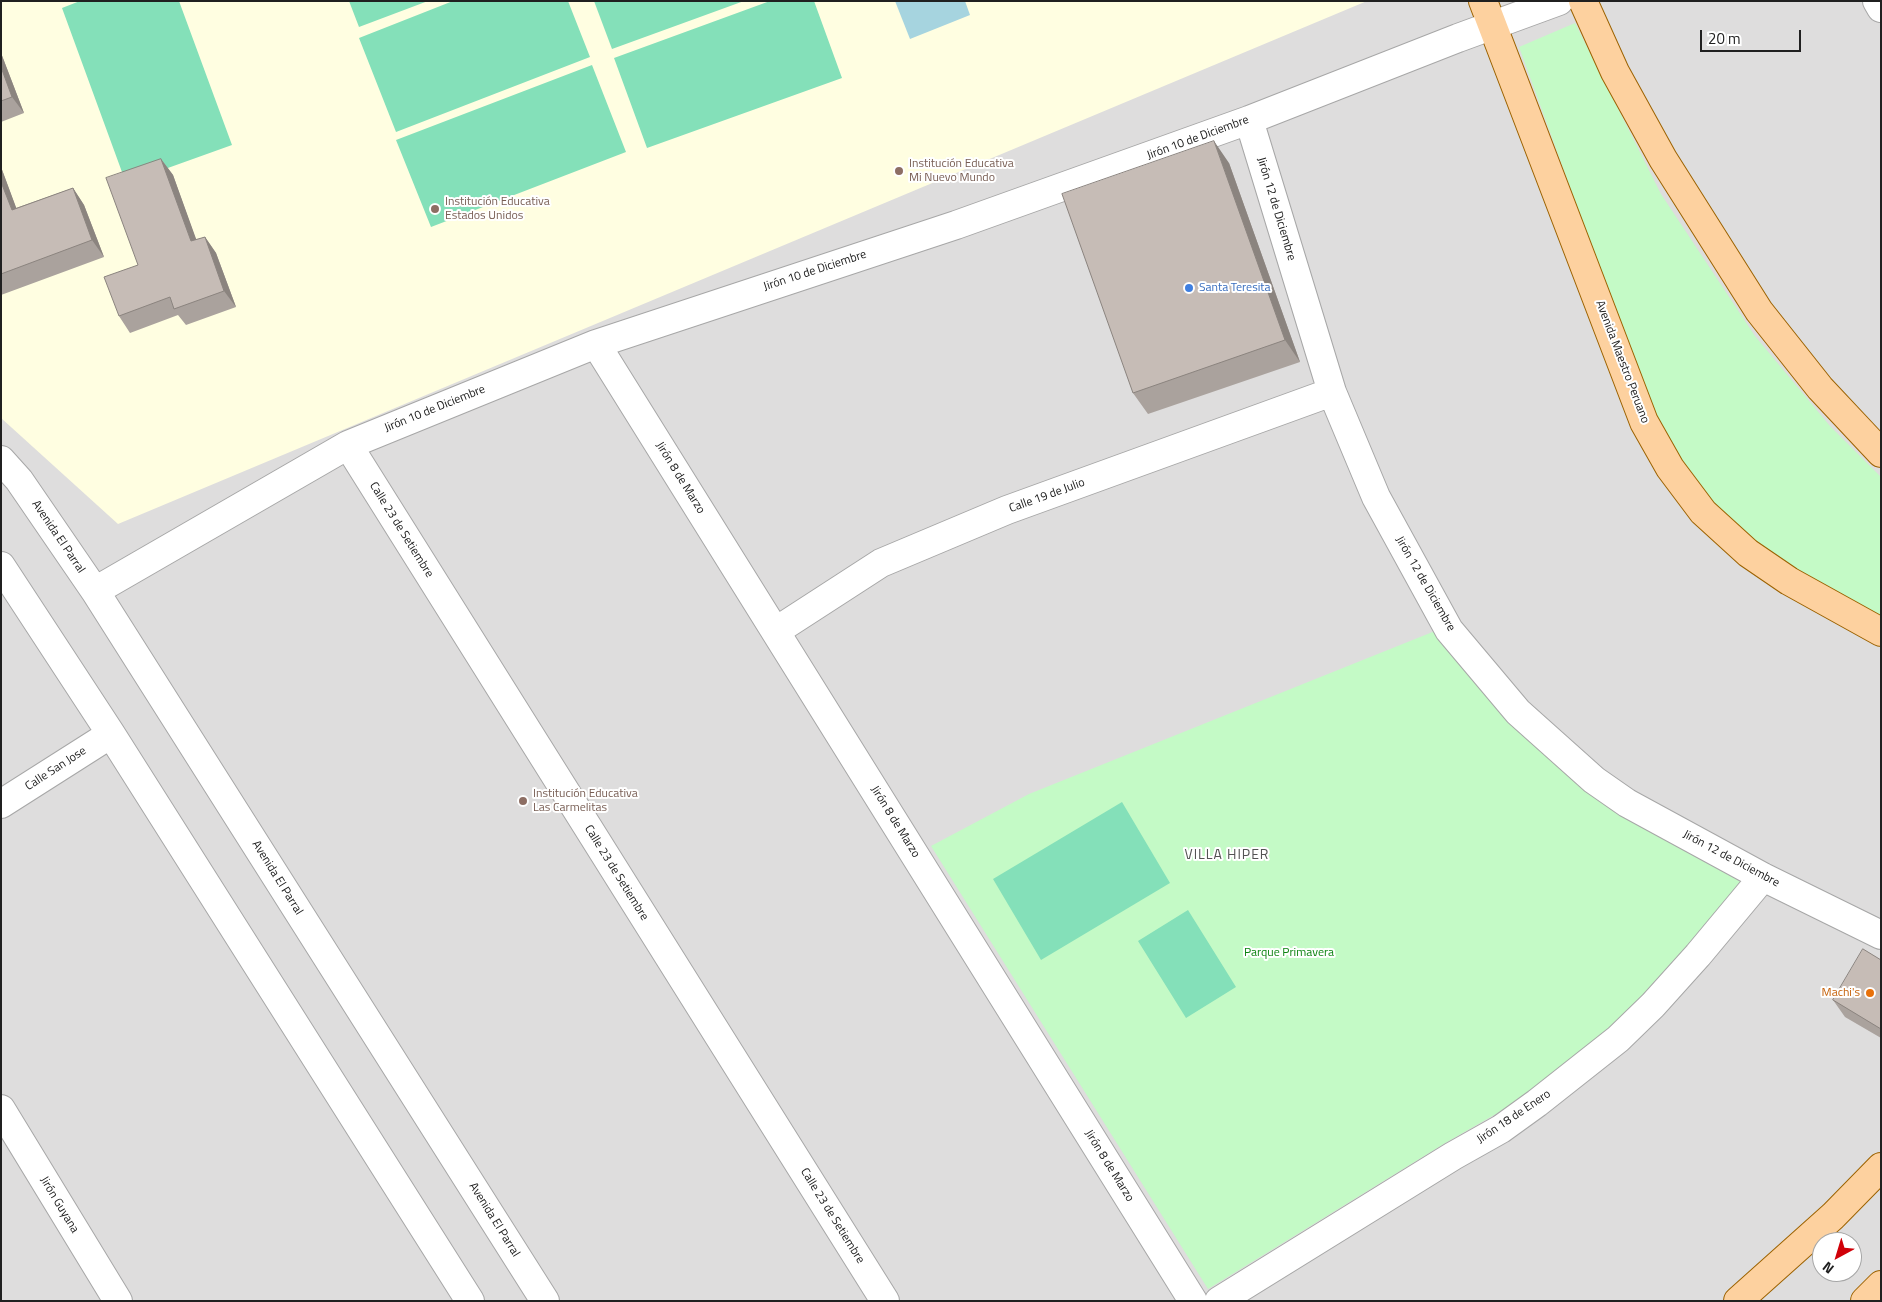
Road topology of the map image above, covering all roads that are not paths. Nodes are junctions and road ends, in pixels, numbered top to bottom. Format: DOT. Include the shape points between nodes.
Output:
graph roads {
  1 [pos="1483,1"];
  2 [pos="1559,1"];
  3 [pos="1583,1"];
  4 [pos="1877,1"];
  5 [pos="1881,8"];
  6 [pos="1493,26"];
  7 [pos="1249,120"];
  8 [pos="596,344"];
  9 [pos="1332,392"];
  10 [pos="348,445"];
  11 [pos="1881,453"];
  12 [pos="1,460"];
  13 [pos="1,566"];
  14 [pos="95,591"];
  15 [pos="776,631"];
  16 [pos="1881,632"];
  17 [pos="110,734"];
  18 [pos="1,804"];
  19 [pos="1763,877"];
  20 [pos="1881,935"];
  21 [pos="1,1109"];
  22 [pos="1881,1167"];
  23 [pos="1881,1285"];
  24 [pos="118,1301"];
  25 [pos="470,1301"];
  26 [pos="545,1301"];
  27 [pos="885,1301"];
  28 [pos="1193,1301"];
  29 [pos="1219,1301"];
  30 [pos="1738,1301"];
  31 [pos="1865,1301"];
  1 -- 6 [label="main road, Avenida Maestro Peruano"];
  2 -- 6 [label="street, Jirón 10 de Diciembre"];
  3 -- 11 [label="main road" via="1615,72 1663,159 1759,310 1820,388"];
  4 -- 5 [label="street"];
  6 -- 7 [label="street, Jirón 10 de Diciembre"];
  6 -- 16 [label="main road, Avenida Maestro Peruano" via="1644,422 1670,468 1703,512 1748,553 1788,582"];
  7 -- 8 [label="street, Jirón 10 de Diciembre" via="956,225"];
  7 -- 9 [label="street, Jirón 12 de Diciembre"];
  8 -- 10 [label="street, Jirón 10 de Diciembre"];
  8 -- 15 [label="street, Jirón 8 de Marzo"];
  9 -- 15 [label="street, Calle 19 de Julio" via="1007,510 880,563"];
  9 -- 19 [label="street, Jirón 12 de Diciembre" via="1376,497 1449,630 1518,712 1594,780 1627,803"];
  10 -- 14 [label="street, Jirón 10 de Diciembre"];
  10 -- 27 [label="street, Calle 23 de Setiembre"];
  12 -- 14 [label="street, Avenida El Parral" via="19,480"];
  13 -- 17 [label="street"];
  14 -- 26 [label="street, Avenida El Parral"];
  15 -- 28 [label="street, Jirón 8 de Marzo"];
  17 -- 18 [label="street, Calle San Jose"];
  17 -- 25 [label="street"];
  19 -- 20 [label="street, Jirón 12 de Diciembre"];
  19 -- 29 [label="street, Jirón 18 de Enero" via="1653,1005 1618,1039 1537,1104"];
  21 -- 24 [label="street, Jirón Guyana"];
  22 -- 30 [label="main road" via="1833,1216"];
  23 -- 31 [label="main road"];
}
